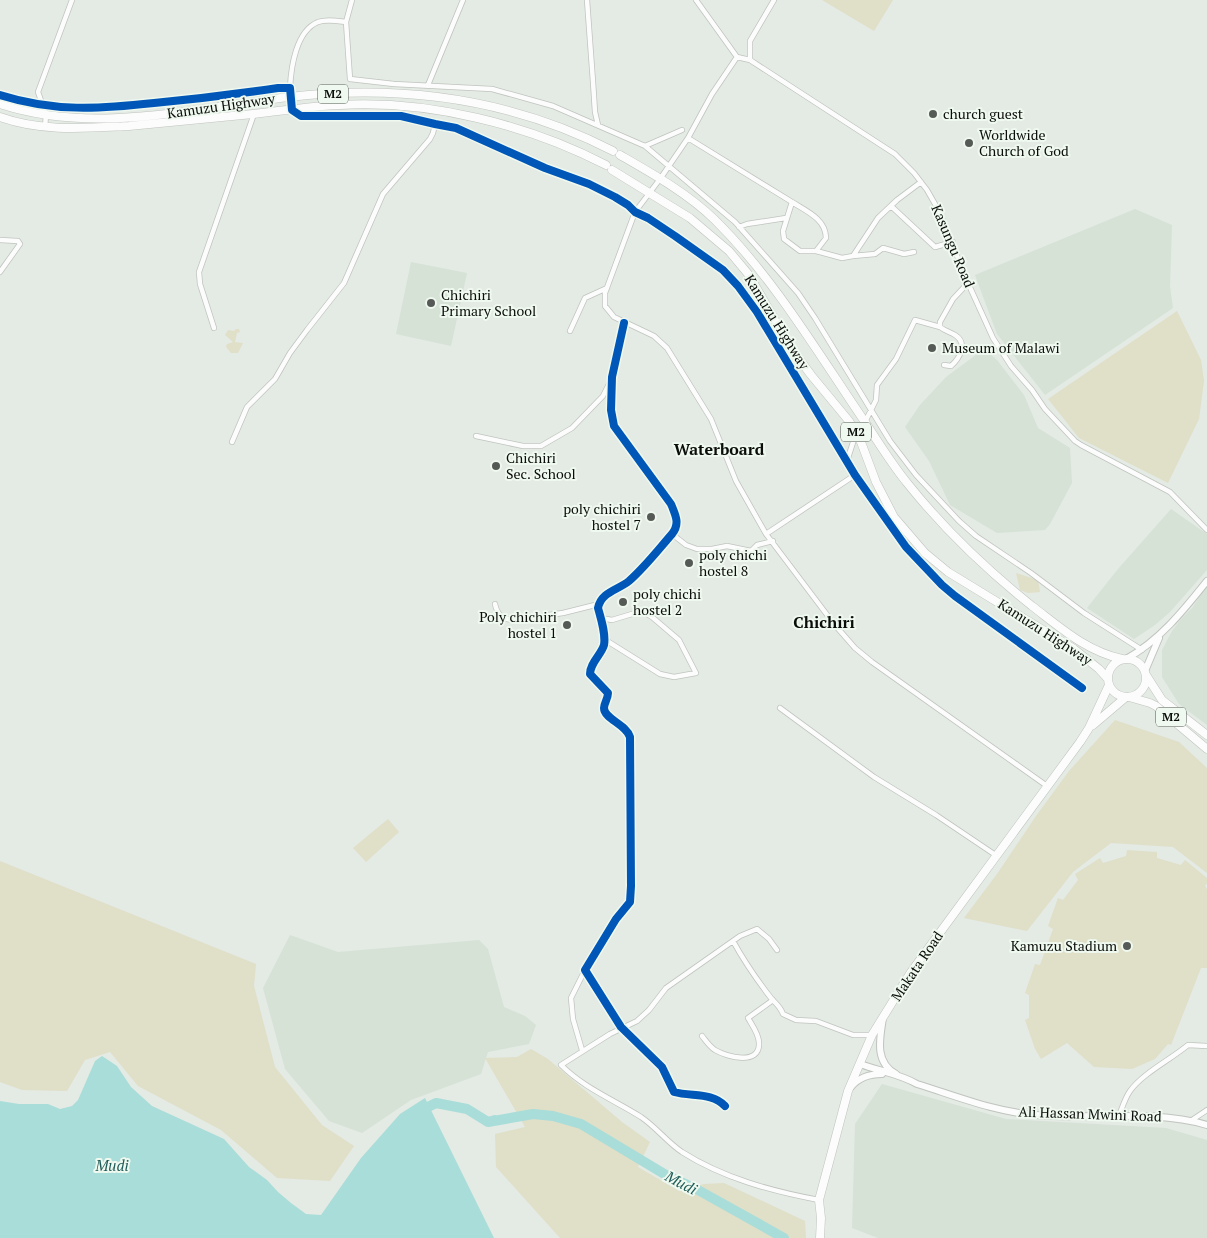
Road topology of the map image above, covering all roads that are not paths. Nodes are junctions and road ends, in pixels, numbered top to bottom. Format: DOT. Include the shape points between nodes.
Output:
graph roads {
  1 [pos="72,0"];
  2 [pos="352,0"];
  3 [pos="462,0"];
  4 [pos="587,0"];
  5 [pos="696,0"];
  6 [pos="774,0"];
  7 [pos="346,22"];
  8 [pos="737,57"];
  9 [pos="750,60"];
  10 [pos="428,85"];
  11 [pos="290,88"];
  12 [pos="0,95"];
  13 [pos="290,97"];
  14 [pos="0,104"];
  15 [pos="43,104"];
  16 [pos="292,110"];
  17 [pos="254,114"];
  18 [pos="46,115"];
  19 [pos="0,116"];
  20 [pos="0,123"];
  21 [pos="434,124"];
  22 [pos="598,125"];
  23 [pos="28,126"];
  24 [pos="45,127"];
  25 [pos="682,130"];
  26 [pos="688,138"];
  27 [pos="645,146"];
  28 [pos="669,166"];
  29 [pos="660,179"];
  30 [pos="922,182"];
  31 [pos="651,192"];
  32 [pos="792,202"];
  33 [pos="891,206"];
  34 [pos="635,212"];
  35 [pos="786,218"];
  36 [pos="740,228"];
  37 [pos="0,240"];
  38 [pos="953,242"];
  39 [pos="816,251"];
  40 [pos="914,252"];
  41 [pos="853,256"];
  42 [pos="0,272"];
  43 [pos="968,283"];
  44 [pos="607,288"];
  45 [pos="624,323"];
  46 [pos="940,327"];
  47 [pos="214,328"];
  48 [pos="570,331"];
  49 [pos="944,365"];
  50 [pos="612,377"];
  51 [pos="871,411"];
  52 [pos="865,423"];
  53 [pos="856,433"];
  54 [pos="476,436"];
  55 [pos="232,442"];
  56 [pos="847,461"];
  57 [pos="855,476"];
  58 [pos="1207,530"];
  59 [pos="672,534"];
  60 [pos="766,534"];
  61 [pos="773,541"];
  62 [pos="1207,581"];
  63 [pos="495,604"];
  64 [pos="599,604"];
  65 [pos="601,618"];
  66 [pos="1164,631"];
  67 [pos="604,639"];
  68 [pos="1142,650"];
  69 [pos="1124,659"];
  70 [pos="1145,673"];
  71 [pos="1109,682"];
  72 [pos="1082,688"];
  73 [pos="1127,697"];
  74 [pos="780,708"];
  75 [pos="1089,728"];
  76 [pos="1207,735"];
  77 [pos="1207,749"];
  78 [pos="1047,786"];
  79 [pos="997,856"];
  80 [pos="733,941"];
  81 [pos="777,950"];
  82 [pos="585,970"];
  83 [pos="773,1000"];
  84 [pos="884,1017"];
  85 [pos="621,1027"];
  86 [pos="872,1035"];
  87 [pos="702,1036"];
  88 [pos="1207,1046"];
  89 [pos="582,1050"];
  90 [pos="860,1064"];
  91 [pos="888,1074"];
  92 [pos="906,1078"];
  93 [pos="848,1091"];
  94 [pos="725,1106"];
  95 [pos="1207,1110"];
  96 [pos="1119,1116"];
  97 [pos="1192,1120"];
  98 [pos="1207,1125"];
  99 [pos="819,1200"];
  100 [pos="820,1238"];
  1 -- 15 [label="street" via="38,92"];
  2 -- 7 [label="street"];
  3 -- 10 [label="street"];
  4 -- 22 [label="street"];
  5 -- 8 [label="street"];
  6 -- 9 [label="street" via="750,41"];
  7 -- 10 [label="street" via="350,79"];
  7 -- 11 [label="street" via="325,20 311,27 303,36 293,60"];
  8 -- 9 [label="street, Kasungu Road"];
  8 -- 26 [label="street"];
  9 -- 30 [label="street, Kasungu Road" via="895,154"];
  10 -- 22 [label="street" via="492,88 553,106"];
  11 -- 13 [label="street"];
  11 -- 15 [label="street" via="85,109"];
  12 -- 15 [label="street"];
  13 -- 16 [label="street"];
  13 -- 18 [label="main road, Kamuzu Highway / M2" via="128,118"];
  13 -- 29 [label="main road, Kamuzu Highway / M2" via="365,92 427,94 500,108 595,142"];
  14 -- 18 [label="main road, Kamuzu Highway / M2"];
  15 -- 18 [label="street"];
  16 -- 17 [label="main road, Kamuzu Highway / M2"];
  16 -- 21 [label="street" via="301,116 402,116"];
  16 -- 31 [label="main road, Kamuzu Highway / M2" via="350,105 451,112 530,133 571,148"];
  17 -- 24 [label="main road, Kamuzu Highway / M2" via="129,126"];
  17 -- 47 [label="street" via="199,272"];
  18 -- 24 [label="street"];
  19 -- 23 [label="main road, Kamuzu Highway / M2"];
  20 -- 23 [label="main road"];
  21 -- 34 [label="street" via="456,128 589,184"];
  21 -- 55 [label="street" via="430,139 383,194 344,283 296,345 275,379 246,407"];
  22 -- 27 [label="street"];
  23 -- 24 [label="main road, Kamuzu Highway / M2"];
  25 -- 27 [label="street"];
  26 -- 28 [label="street"];
  26 -- 32 [label="street"];
  27 -- 28 [label="street"];
  28 -- 29 [label="street"];
  28 -- 36 [label="street"];
  29 -- 31 [label="street"];
  29 -- 52 [label="main road, Kamuzu Highway / M2" via="713,218 757,268"];
  30 -- 33 [label="street"];
  30 -- 38 [label="street, Kasungu Road"];
  31 -- 34 [label="street"];
  31 -- 53 [label="main road, Kamuzu Highway / M2" via="690,218 729,251 748,275 791,348"];
  32 -- 35 [label="street"];
  32 -- 39 [label="street" via="824,226 826,238"];
  33 -- 38 [label="street" via="935,247"];
  33 -- 41 [label="street" via="878,218"];
  34 -- 44 [label="street"];
  34 -- 56 [label="street" via="699,253 738,286"];
  35 -- 36 [label="street"];
  35 -- 39 [label="street" via="782,231 784,239 800,251"];
  36 -- 51 [label="street" via="798,293"];
  37 -- 42 [label="street" via="18,241 20,244"];
  38 -- 43 [label="street, Kasungu Road"];
  39 -- 41 [label="street" via="842,258"];
  40 -- 41 [label="street" via="904,254 883,248 874,254"];
  43 -- 46 [label="street" via="947,308"];
  43 -- 58 [label="street, Kasungu Road" via="993,338 1011,366 1070,436 1100,456 1170,492"];
  44 -- 45 [label="street" via="605,306"];
  44 -- 48 [label="street" via="586,298"];
  45 -- 50 [label="street"];
  45 -- 60 [label="street" via="654,336 667,348 711,419 736,481"];
  46 -- 49 [label="street" via="957,336 962,347 955,363"];
  46 -- 51 [label="street" via="915,320 896,359 877,385"];
  50 -- 54 [label="street" via="603,396 572,428 541,446 523,446"];
  50 -- 59 [label="street" via="614,426 671,504 677,520"];
  51 -- 52 [label="street"];
  51 -- 68 [label="street" via="916,475 976,536"];
  52 -- 53 [label="street"];
  52 -- 69 [label="main road, Kamuzu Highway / M2" via="908,484 950,532 981,561 1082,644 1102,654"];
  53 -- 56 [label="street"];
  53 -- 71 [label="main road, Kamuzu Highway / M2" via="889,509 925,553 948,572 1074,649 1099,669"];
  56 -- 57 [label="street"];
  57 -- 60 [label="street"];
  57 -- 72 [label="street" via="906,547 942,585"];
  59 -- 61 [label="street" via="697,550 727,546 751,551 757,545"];
  59 -- 64 [label="street" via="628,581 604,596"];
  60 -- 61 [label="street"];
  61 -- 78 [label="street" via="813,598 855,648"];
  62 -- 66 [label="main road"];
  63 -- 64 [label="street" via="499,614 512,620"];
  64 -- 65 [label="street"];
  65 -- 67 [label="street"];
  65 -- 67 [label="street" via="612,620 642,611 679,640 696,673 674,677 660,674"];
  66 -- 68 [label="main road"];
  66 -- 70 [label="main road"];
  67 -- 82 [label="street" via="604,646 590,674 608,693 604,708 606,714 626,729 630,737 631,894 630,902"];
  68 -- 69 [label="main road"];
  69 -- 70 [label="main road, M2" via="1138,662"];
  69 -- 71 [label="main road" via="1111,666"];
  70 -- 73 [label="main road" via="1144,687"];
  70 -- 76 [label="main road, M2" via="1162,700"];
  71 -- 73 [label="main road, M2" via="1113,691"];
  71 -- 75 [label="main road, Makata Road"];
  73 -- 75 [label="main road, Makata Road"];
  73 -- 77 [label="main road, M2" via="1156,706"];
  74 -- 79 [label="street" via="874,777"];
  75 -- 78 [label="main road, Makata Road"];
  78 -- 79 [label="main road, Makata Road"];
  79 -- 84 [label="main road, Makata Road" via="912,972"];
  80 -- 81 [label="street" via="757,929"];
  80 -- 83 [label="street"];
  80 -- 85 [label="street" via="666,988 644,1016"];
  82 -- 85 [label="street"];
  82 -- 89 [label="street" via="571,998"];
  83 -- 86 [label="street" via="783,1014 796,1020 816,1021 853,1035"];
  83 -- 87 [label="street" via="748,1018 759,1043 752,1057 716,1051"];
  84 -- 86 [label="main road, Makata Road"];
  84 -- 92 [label="main road" via="880,1054 891,1071"];
  85 -- 89 [label="street"];
  85 -- 94 [label="street" via="662,1067 674,1092 710,1096"];
  86 -- 90 [label="main road, Makata Road"];
  88 -- 96 [label="street" via="1188,1046 1144,1076 1130,1092"];
  89 -- 99 [label="street" via="561,1064 574,1078 642,1118 681,1151 758,1187"];
  90 -- 91 [label="main road, Ali Hassan Mwini Road"];
  90 -- 93 [label="main road, Makata Road"];
  91 -- 92 [label="main road, Ali Hassan Mwini Road"];
  91 -- 93 [label="main road" via="859,1079"];
  92 -- 96 [label="main road, Ali Hassan Mwini Road" via="1004,1110 1035,1115"];
  93 -- 99 [label="main road, Makata Road"];
  95 -- 97 [label="street"];
  96 -- 97 [label="main road, Ali Hassan Mwini Road"];
  97 -- 98 [label="main road, Ali Hassan Mwini Road"];
  99 -- 100 [label="main road, Makata Road"];
}
